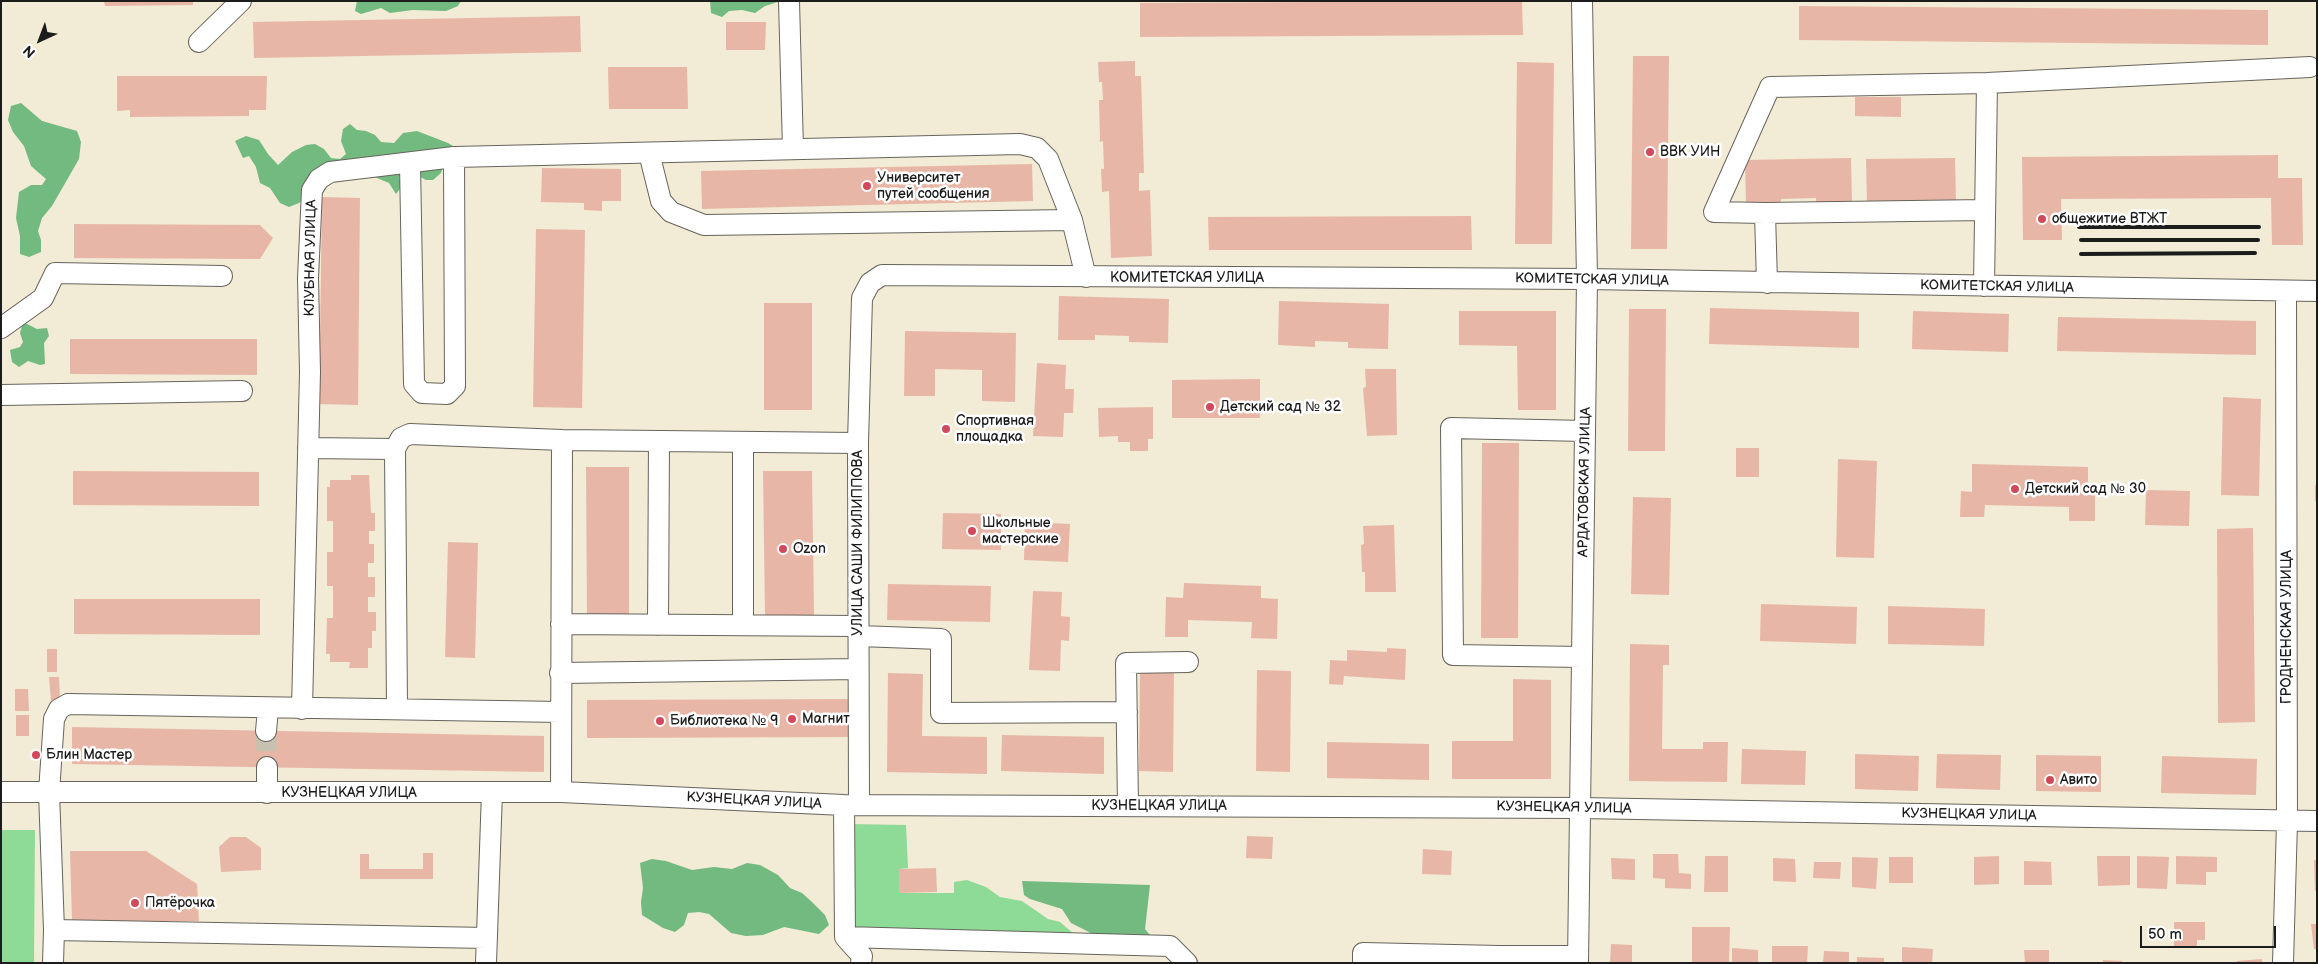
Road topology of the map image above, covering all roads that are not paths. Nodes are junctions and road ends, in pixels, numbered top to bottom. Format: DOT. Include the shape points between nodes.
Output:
graph roads {
  1 [pos="241,1"];
  2 [pos="789,1"];
  3 [pos="1582,1"];
  4 [pos="199,42"];
  5 [pos="2310,67"];
  6 [pos="1987,82"];
  7 [pos="793,149"];
  8 [pos="649,153"];
  9 [pos="454,157"];
  10 [pos="410,164"];
  11 [pos="1985,210"];
  12 [pos="1765,213"];
  13 [pos="1072,220"];
  14 [pos="222,276"];
  15 [pos="1086,277"];
  16 [pos="1587,279"];
  17 [pos="870,283"];
  18 [pos="1767,283"];
  19 [pos="1984,286"];
  20 [pos="2317,291"];
  21 [pos="2286,292"];
  22 [pos="1,328"];
  23 [pos="242,391"];
  24 [pos="1,395"];
  25 [pos="1585,431"];
  26 [pos="562,440"];
  27 [pos="658,441"];
  28 [pos="743,443"];
  29 [pos="858,443"];
  30 [pos="308,448"];
  31 [pos="395,448"];
  32 [pos="561,624"];
  33 [pos="658,625"];
  34 [pos="743,626"];
  35 [pos="858,631"];
  36 [pos="1582,657"];
  37 [pos="1188,662"];
  38 [pos="858,669"];
  39 [pos="560,673"];
  40 [pos="268,709"];
  41 [pos="302,709"];
  42 [pos="397,709"];
  43 [pos="561,712"];
  44 [pos="1127,712"];
  45 [pos="266,731"];
  46 [pos="267,767"];
  47 [pos="1,792"];
  48 [pos="49,792"];
  49 [pos="492,792"];
  50 [pos="561,792"];
  51 [pos="267,793"];
  52 [pos="851,805"];
  53 [pos="1128,806"];
  54 [pos="1580,808"];
  55 [pos="2317,821"];
  56 [pos="2287,822"];
  57 [pos="54,930"];
  58 [pos="845,937"];
  59 [pos="487,938"];
  60 [pos="1499,959"];
  61 [pos="1578,960"];
  62 [pos="53,963"];
  63 [pos="486,963"];
  64 [pos="861,963"];
  65 [pos="1187,963"];
  66 [pos="1363,963"];
  67 [pos="2283,963"];
  1 -- 4 [label="street"];
  2 -- 7 [label="street"];
  3 -- 16 [label="street, АРДАТОВСКАЯ УЛИЦА"];
  5 -- 6 [label="street"];
  6 -- 11 [label="street"];
  6 -- 12 [label="street" via="1770,87 1714,212"];
  7 -- 8 [label="street, КЛУБНАЯ УЛИЦА"];
  7 -- 13 [label="street, КЛУБНАЯ УЛИЦА" via="1020,144 1037,148 1048,160"];
  8 -- 9 [label="street, КЛУБНАЯ УЛИЦА"];
  8 -- 13 [label="street" via="661,201 671,212 704,225"];
  9 -- 10 [label="street, КЛУБНАЯ УЛИЦА"];
  9 -- 10 [label="street" via="455,386 447,394 422,393 414,384"];
  10 -- 30 [label="street, КЛУБНАЯ УЛИЦА" via="330,172 319,179 312,190 308,278"];
  11 -- 12 [label="street"];
  11 -- 19 [label="street"];
  12 -- 18 [label="street"];
  13 -- 15 [label="street, КЛУБНАЯ УЛИЦА"];
  14 -- 22 [label="street" via="55,273 43,298"];
  15 -- 16 [label="street, КОМИТЕТСКАЯ УЛИЦА"];
  15 -- 17 [label="street, КОМИТЕТСКАЯ УЛИЦА" via="882,275"];
  16 -- 18 [label="street, КОМИТЕТСКАЯ УЛИЦА"];
  16 -- 25 [label="street, АРДАТОВСКАЯ УЛИЦА"];
  17 -- 29 [label="street, УЛИЦА САШИ ФИЛИППОВА" via="862,298"];
  18 -- 19 [label="street, КОМИТЕТСКАЯ УЛИЦА"];
  19 -- 21 [label="street, КОМИТЕТСКАЯ УЛИЦА"];
  20 -- 21 [label="street, КОМИТЕТСКАЯ УЛИЦА"];
  21 -- 56 [label="street, ГРОДНЕНСКАЯ УЛИЦА"];
  23 -- 24 [label="street"];
  25 -- 36 [label="street, АРДАТОВСКАЯ УЛИЦА"];
  25 -- 36 [label="street" via="1450,428 1453,655"];
  26 -- 27 [label="street"];
  26 -- 31 [label="street" via="410,434 401,438"];
  26 -- 32 [label="street"];
  27 -- 28 [label="street"];
  27 -- 33 [label="street"];
  28 -- 29 [label="street"];
  28 -- 34 [label="street"];
  29 -- 35 [label="street, УЛИЦА САШИ ФИЛИППОВА"];
  30 -- 31 [label="street"];
  30 -- 41 [label="street, КЛУБНАЯ УЛИЦА"];
  31 -- 42 [label="street"];
  32 -- 33 [label="street"];
  32 -- 39 [label="street"];
  33 -- 34 [label="street"];
  34 -- 35 [label="street"];
  35 -- 38 [label="street, УЛИЦА САШИ ФИЛИППОВА"];
  35 -- 44 [label="street" via="941,639 941,713"];
  36 -- 54 [label="street, АРДАТОВСКАЯ УЛИЦА"];
  37 -- 44 [label="street" via="1126,663"];
  38 -- 39 [label="street"];
  38 -- 52 [label="street, УЛИЦА САШИ ФИЛИППОВА"];
  39 -- 43 [label="street"];
  40 -- 41 [label="street"];
  40 -- 45 [label="street"];
  40 -- 48 [label="street" via="68,704 59,709 54,719"];
  41 -- 42 [label="street"];
  42 -- 43 [label="street"];
  43 -- 50 [label="street"];
  44 -- 53 [label="street"];
  46 -- 51 [label="street"];
  47 -- 48 [label="street, КУЗНЕЦКАЯ УЛИЦА"];
  48 -- 51 [label="street, КУЗНЕЦКАЯ УЛИЦА"];
  48 -- 57 [label="street"];
  49 -- 50 [label="street, КУЗНЕЦКАЯ УЛИЦА"];
  49 -- 51 [label="street, КУЗНЕЦКАЯ УЛИЦА"];
  49 -- 59 [label="street"];
  50 -- 52 [label="street, КУЗНЕЦКАЯ УЛИЦА"];
  52 -- 53 [label="street, КУЗНЕЦКАЯ УЛИЦА"];
  52 -- 58 [label="street, УЛИЦА САШИ ФИЛИППОВА"];
  53 -- 54 [label="street, КУЗНЕЦКАЯ УЛИЦА"];
  54 -- 56 [label="street, КУЗНЕЦКАЯ УЛИЦА"];
  54 -- 61 [label="street, АРДАТОВСКАЯ УЛИЦА"];
  55 -- 56 [label="street, КУЗНЕЦКАЯ УЛИЦА"];
  56 -- 67 [label="street, ГРОДНЕНСКАЯ УЛИЦА"];
  57 -- 59 [label="street"];
  57 -- 62 [label="street"];
  58 -- 64 [label="street" via="862,956"];
  58 -- 65 [label="street" via="1170,946"];
  59 -- 63 [label="street"];
  60 -- 61 [label="street"];
  60 -- 66 [label="street" via="1363,953"];
}
